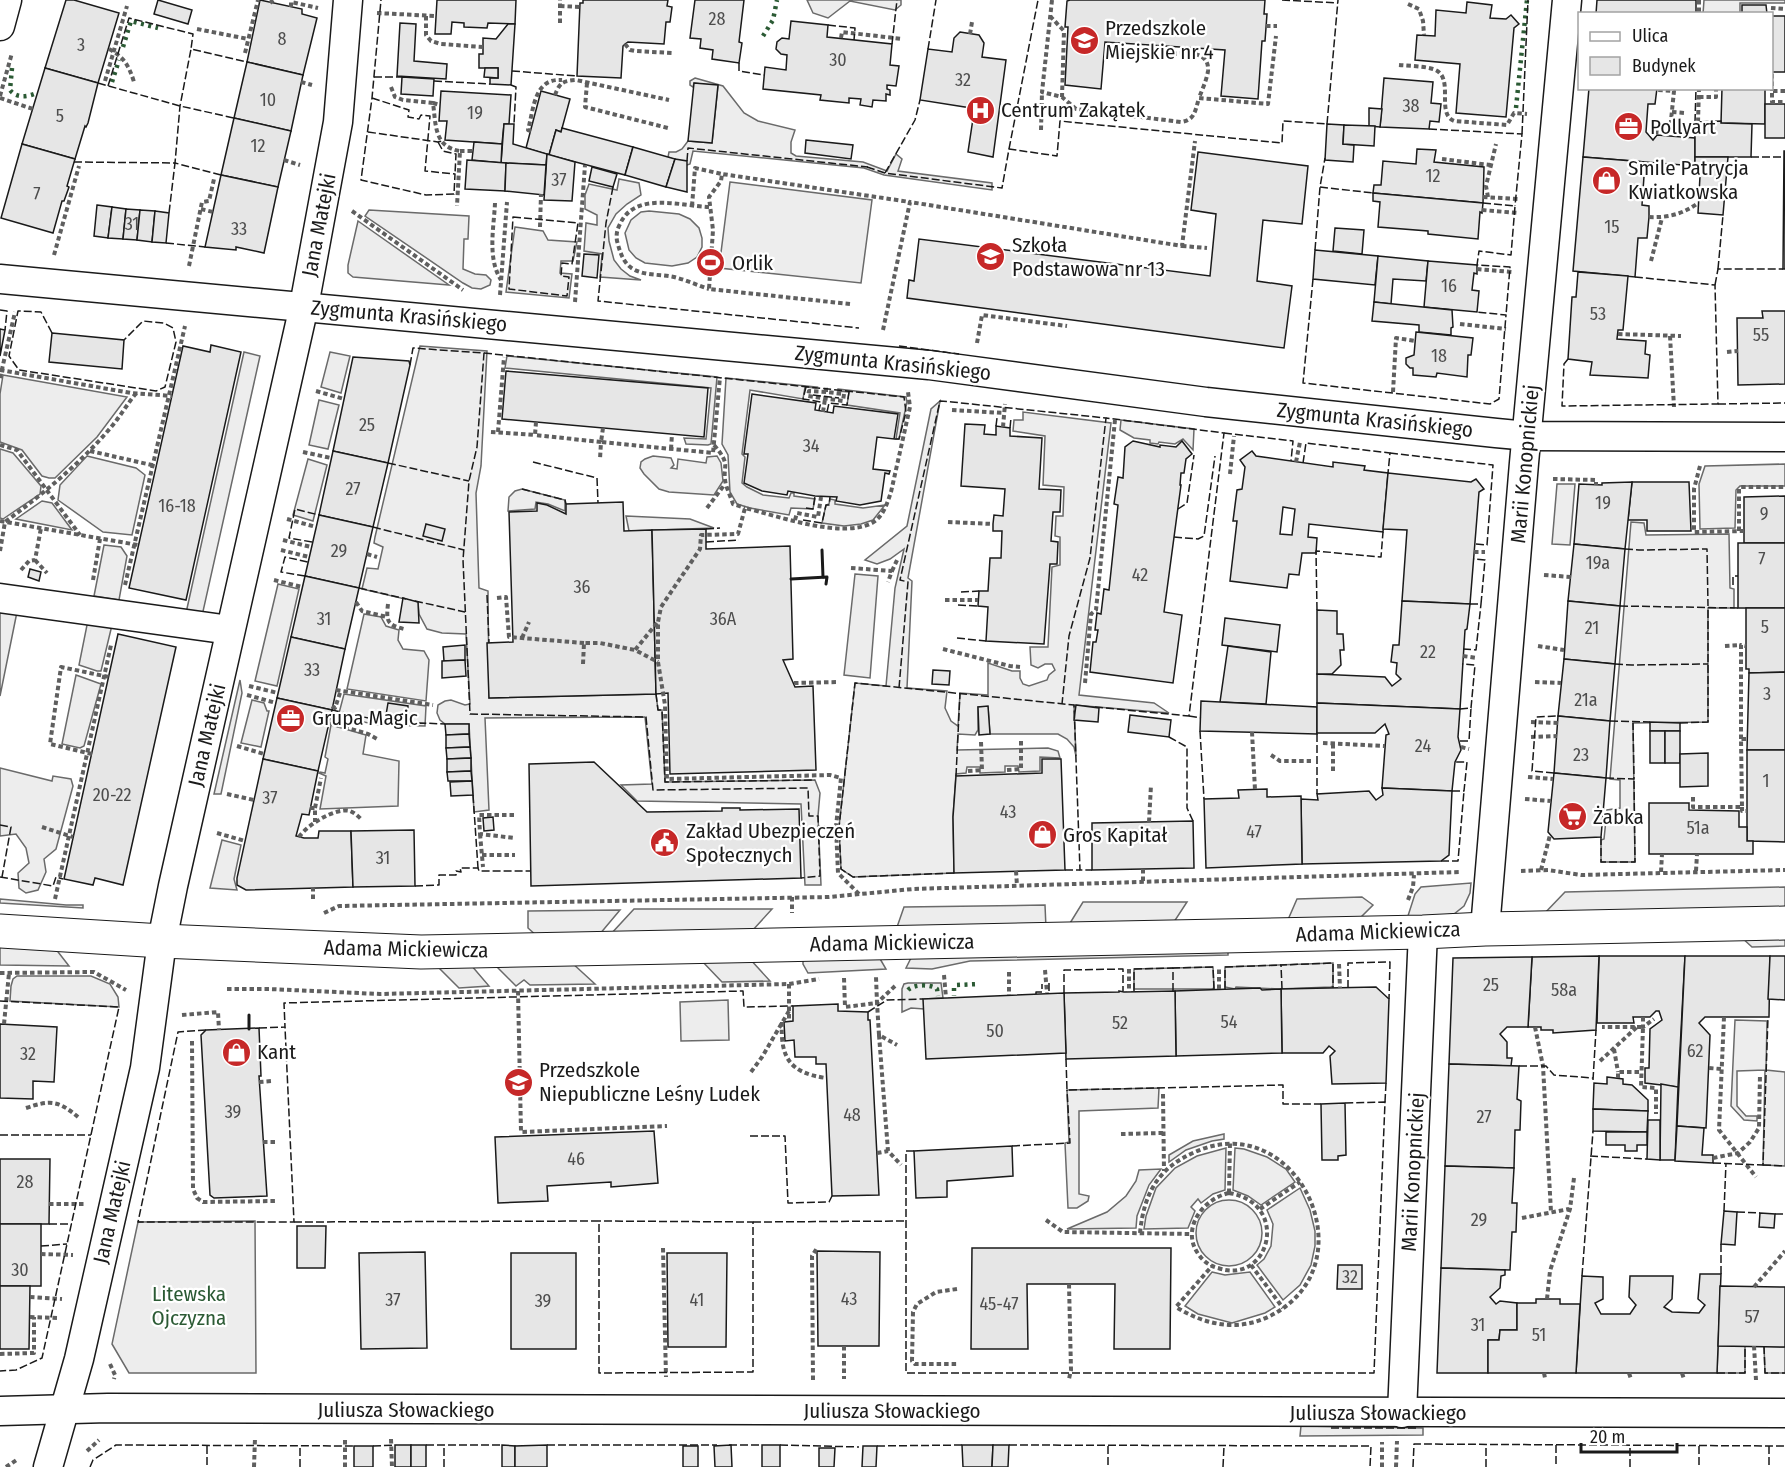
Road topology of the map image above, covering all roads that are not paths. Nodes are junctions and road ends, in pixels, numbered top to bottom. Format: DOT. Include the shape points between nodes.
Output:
graph roads {
  1 [pos="8,0"];
  2 [pos="1568,0"];
  3 [pos="347,7"];
  4 [pos="0,26"];
  5 [pos="0,279"];
  6 [pos="304,306"];
  7 [pos="1528,436"];
  8 [pos="1785,437"];
  9 [pos="7,599"];
  10 [pos="230,630"];
  11 [pos="1785,923"];
  12 [pos="1485,929"];
  13 [pos="0,931"];
  14 [pos="1423,932"];
  15 [pos="162,942"];
  16 [pos="65,1410"];
  17 [pos="0,1411"];
  18 [pos="1402,1413"];
  19 [pos="1785,1413"];
  20 [pos="35,1461"];
  1 -- 4 [label="street"];
  2 -- 7 [label="street, Marii Konopnickiej"];
  3 -- 6 [label="street, Jana Matejki" via="338,122"];
  5 -- 6 [label="street, Zygmunta Krasińskiego"];
  6 -- 7 [label="street, Zygmunta Krasińskiego" via="929,365 1206,402"];
  6 -- 10 [label="street, Jana Matejki"];
  7 -- 8 [label="street, Zygmunta Krasińskiego"];
  7 -- 12 [label="street, Marii Konopnickiej"];
  9 -- 10 [label="street"];
  10 -- 15 [label="street, Jana Matejki"];
  11 -- 12 [label="street, Adama Mickiewicza"];
  12 -- 14 [label="street, Adama Mickiewicza"];
  13 -- 15 [label="street, Adama Mickiewicza"];
  14 -- 15 [label="street, Adama Mickiewicza" via="421,952"];
  14 -- 18 [label="street, Marii Konopnickiej"];
  15 -- 16 [label="street, Jana Matejki" via="144,1068"];
  16 -- 17 [label="street, Juliusza Słowackiego"];
  16 -- 18 [label="street, Juliusza Słowackiego"];
  16 -- 20 [label="street, Jana Matejki"];
  18 -- 19 [label="street, Juliusza Słowackiego"];
}
